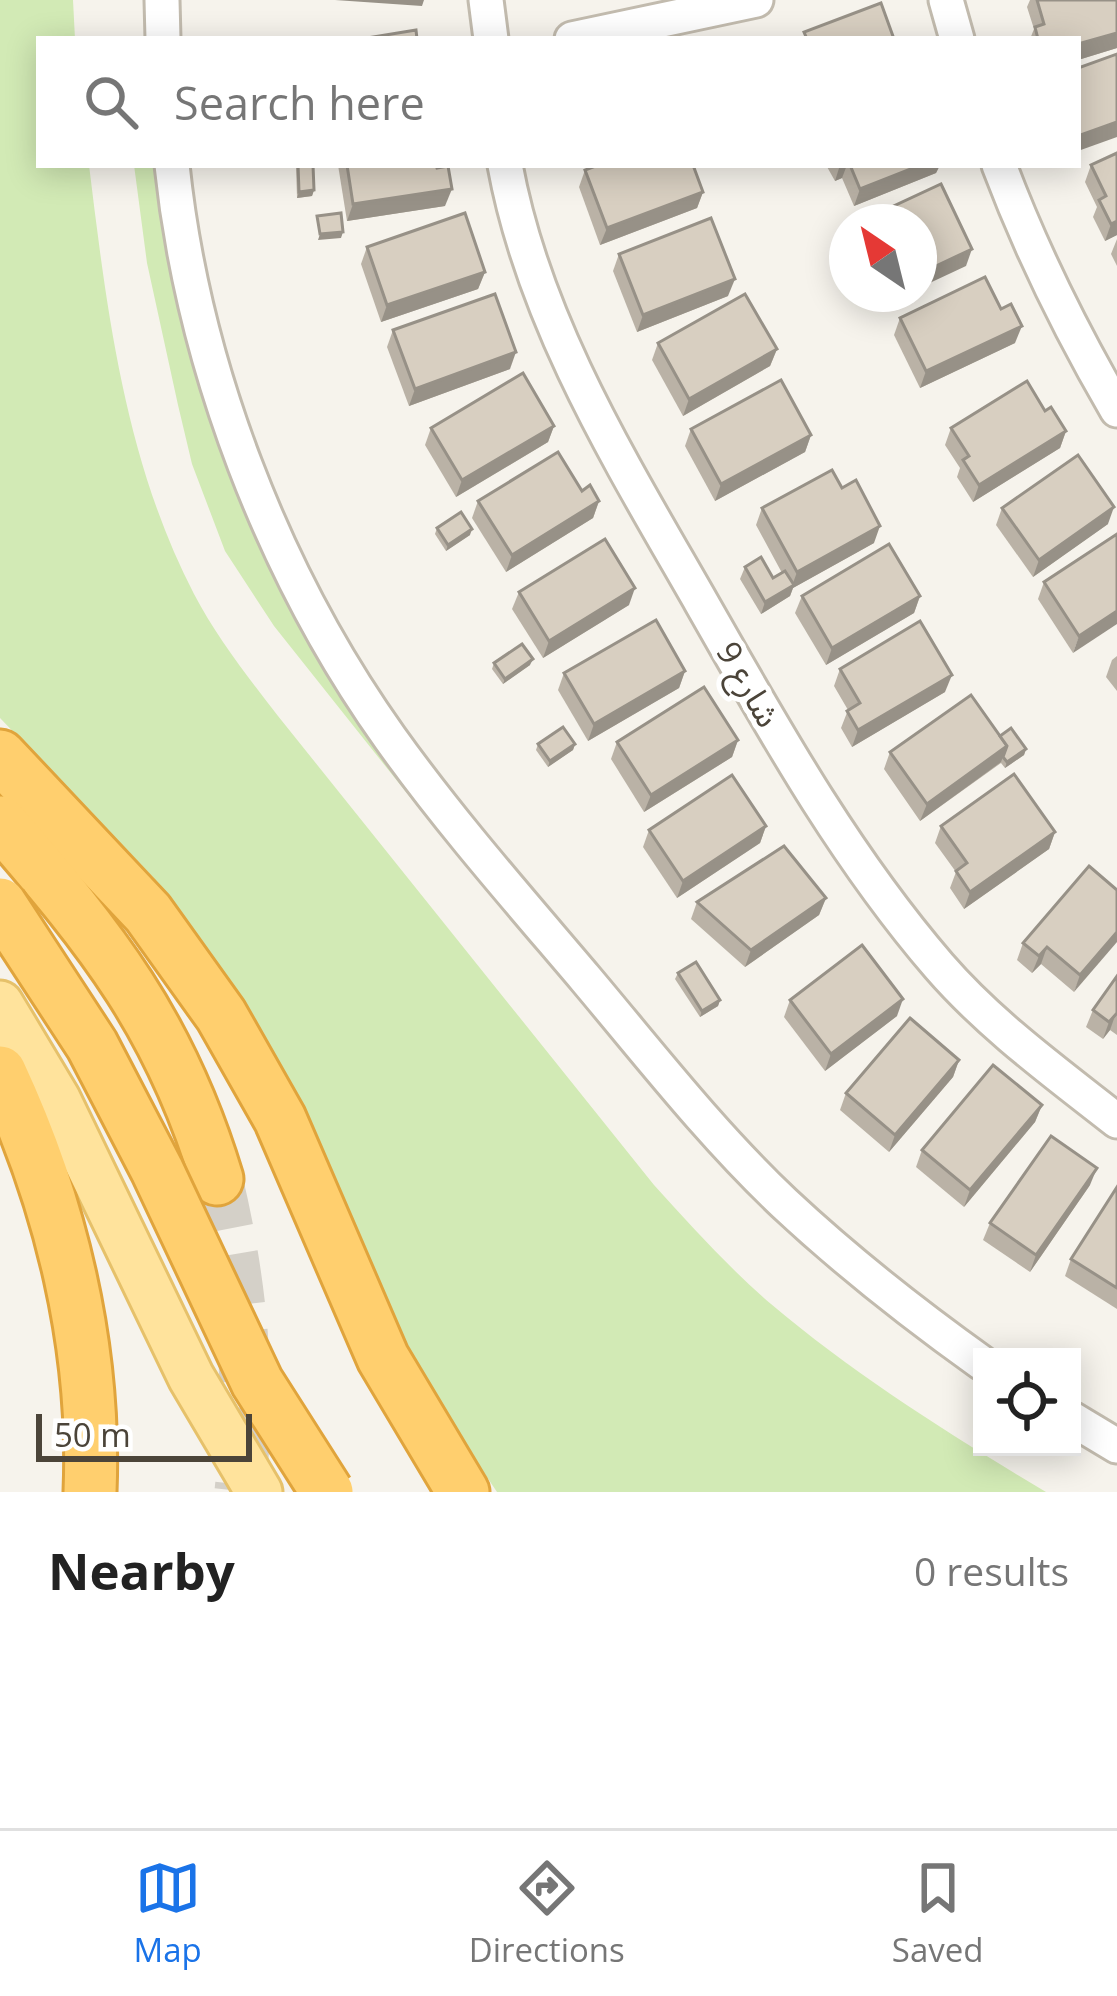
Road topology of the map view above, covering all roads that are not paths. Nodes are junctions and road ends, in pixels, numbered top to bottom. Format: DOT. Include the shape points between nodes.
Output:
graph roads {
  1 [pos="162,0"];
  2 [pos="486,0"];
  3 [pos="756,0"];
  4 [pos="946,0"];
  5 [pos="163,36"];
  6 [pos="491,36"];
  7 [pos="586,36"];
  8 [pos="956,36"];
  9 [pos="173,168"];
  10 [pos="507,168"];
  11 [pos="1000,168"];
  12 [pos="1117,410"];
  13 [pos="0,757"];
  14 [pos="0,822"];
  15 [pos="0,904"];
  16 [pos="0,1004"];
  17 [pos="0,1072"];
  18 [pos="1117,1121"];
  19 [pos="217,1179"];
  20 [pos="973,1356"];
  21 [pos="1081,1424"];
  22 [pos="1117,1446"];
  23 [pos="90,1492"];
  24 [pos="259,1492"];
  25 [pos="327,1492"];
  26 [pos="463,1492"];
  1 -- 5 [label="street"];
  2 -- 6 [label="street"];
  3 -- 7 [label="street"];
  4 -- 8 [label="street"];
  9 -- 20 [label="street" via="198,310 231,422 326,635 388,734 748,1167 871,1280"];
  10 -- 18 [label="street, شارع 9" via="533,272 610,440 840,835 954,983"];
  11 -- 12 [label="street" via="1078,344"];
  13 -- 26 [label="highway" via="148,913 221,1015 280,1119 383,1358"];
  14 -- 19 [label="highway" via="139,998 184,1084"];
  15 -- 25 [label="highway, bridge" via="92,1046 256,1382"];
  16 -- 24 [label="main road"];
  17 -- 23 [label="highway" via="68,1267 84,1358"];
  21 -- 22 [label="street"];
}
